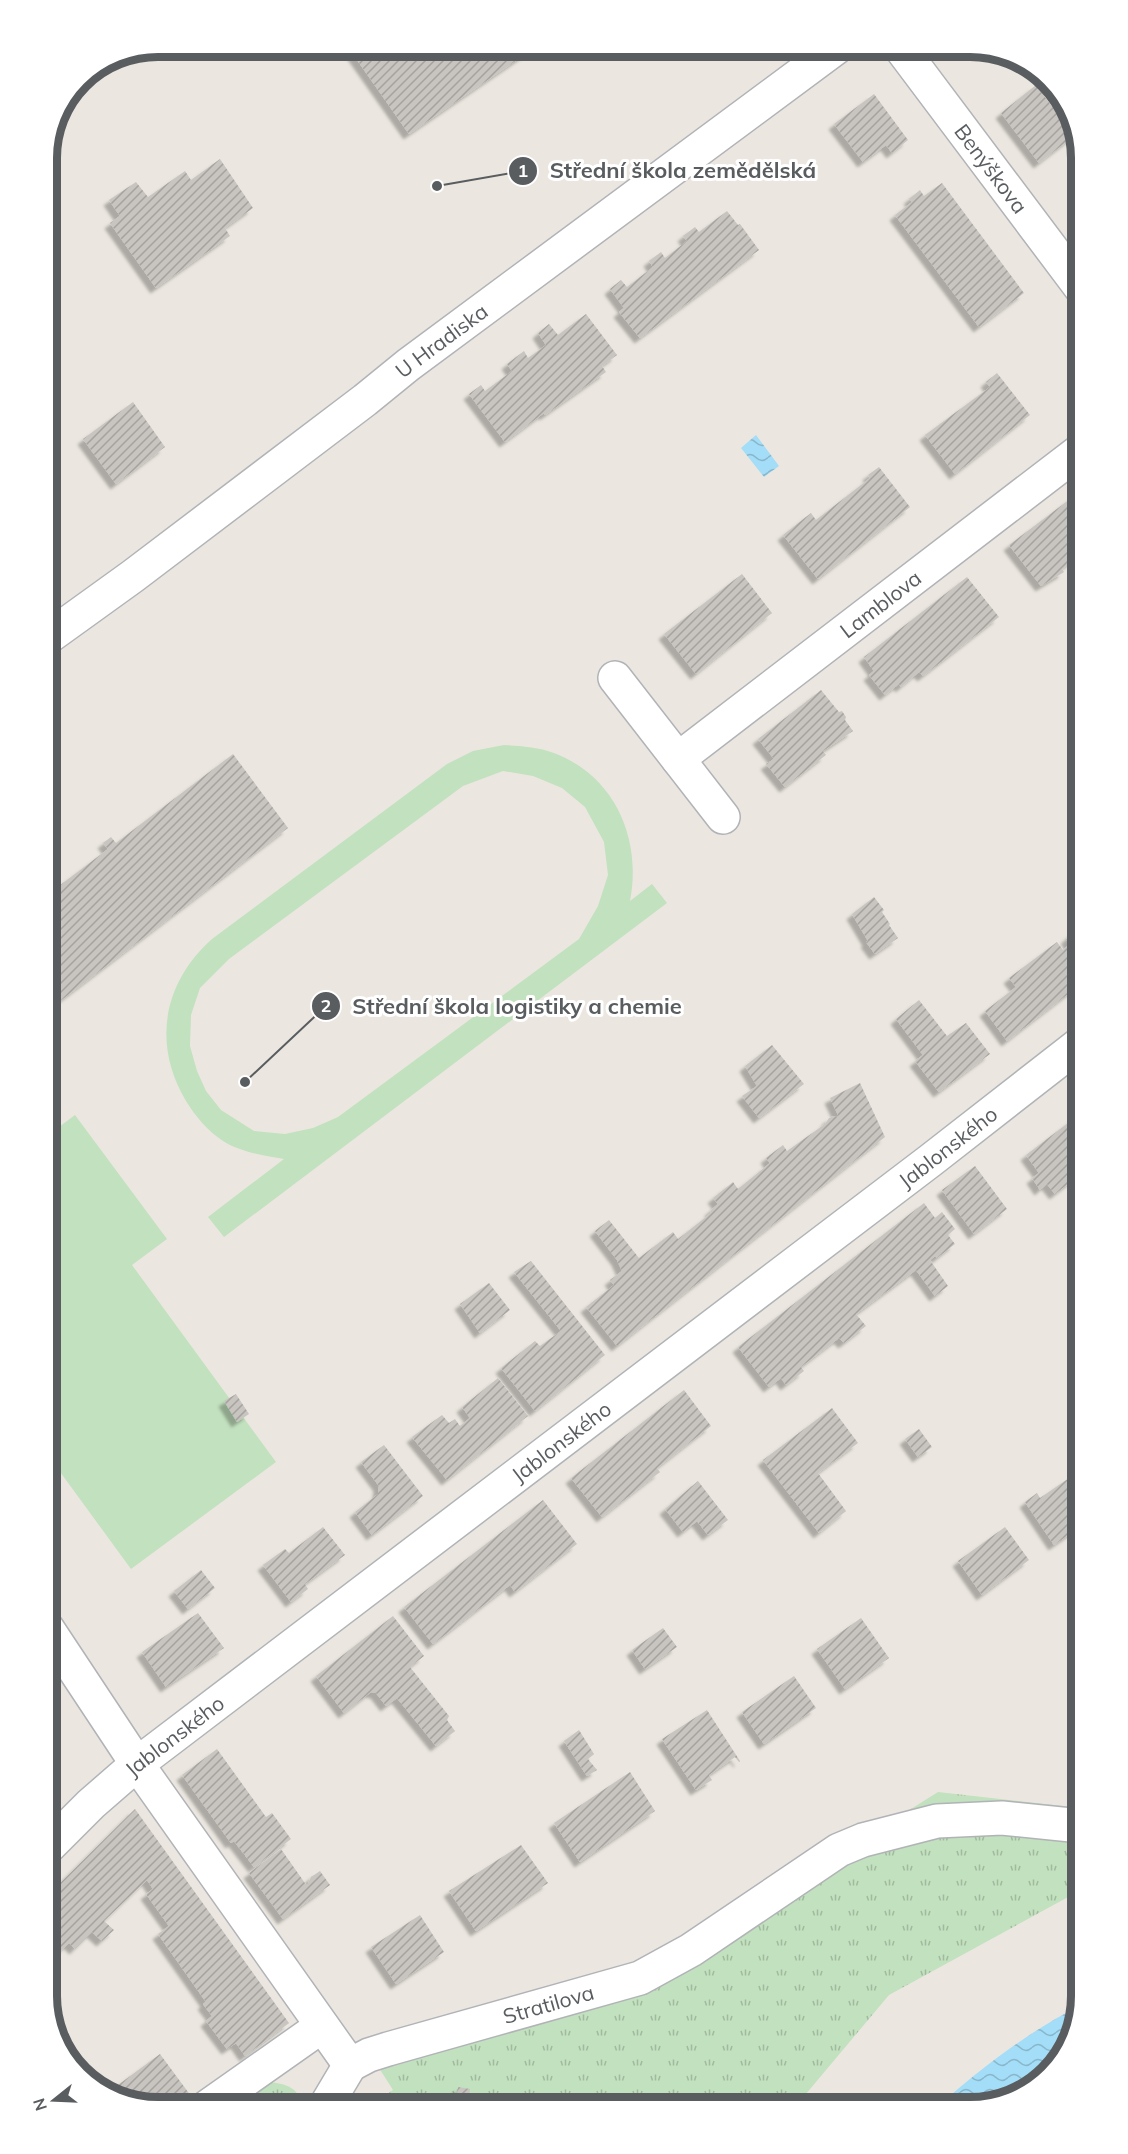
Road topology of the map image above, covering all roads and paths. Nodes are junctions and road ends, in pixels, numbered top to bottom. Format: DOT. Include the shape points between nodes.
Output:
graph roads {
  1 [pos="824,57"];
  2 [pos="908,57"];
  3 [pos="1071,273"];
  4 [pos="1071,458"];
  5 [pos="57,631"];
  6 [pos="615,678"];
  7 [pos="678,759"];
  8 [pos="723,817"];
  9 [pos="1071,1052"];
  10 [pos="57,1644"];
  11 [pos="137,1764"];
  12 [pos="1071,1825"];
  13 [pos="57,1837"];
  14 [pos="322,2026"];
  15 [pos="350,2065"];
  16 [pos="221,2097"];
  17 [pos="331,2097"];
  1 -- 5 [label="street, U Hradiska"];
  2 -- 3 [label="street, Benýškova"];
  4 -- 7 [label="street, Lamblova"];
  6 -- 7 [label="street"];
  7 -- 8 [label="street"];
  9 -- 11 [label="street, Jablonského"];
  10 -- 11 [label="street"];
  11 -- 13 [label="street, Jablonského"];
  11 -- 14 [label="street"];
  12 -- 15 [label="street, Stratilova" via="1002,1818 937,1821 852,1844 692,1950 640,1978 388,2049"];
  14 -- 15 [label="street"];
  14 -- 16 [label="street"];
  15 -- 17 [label="street"];
}
